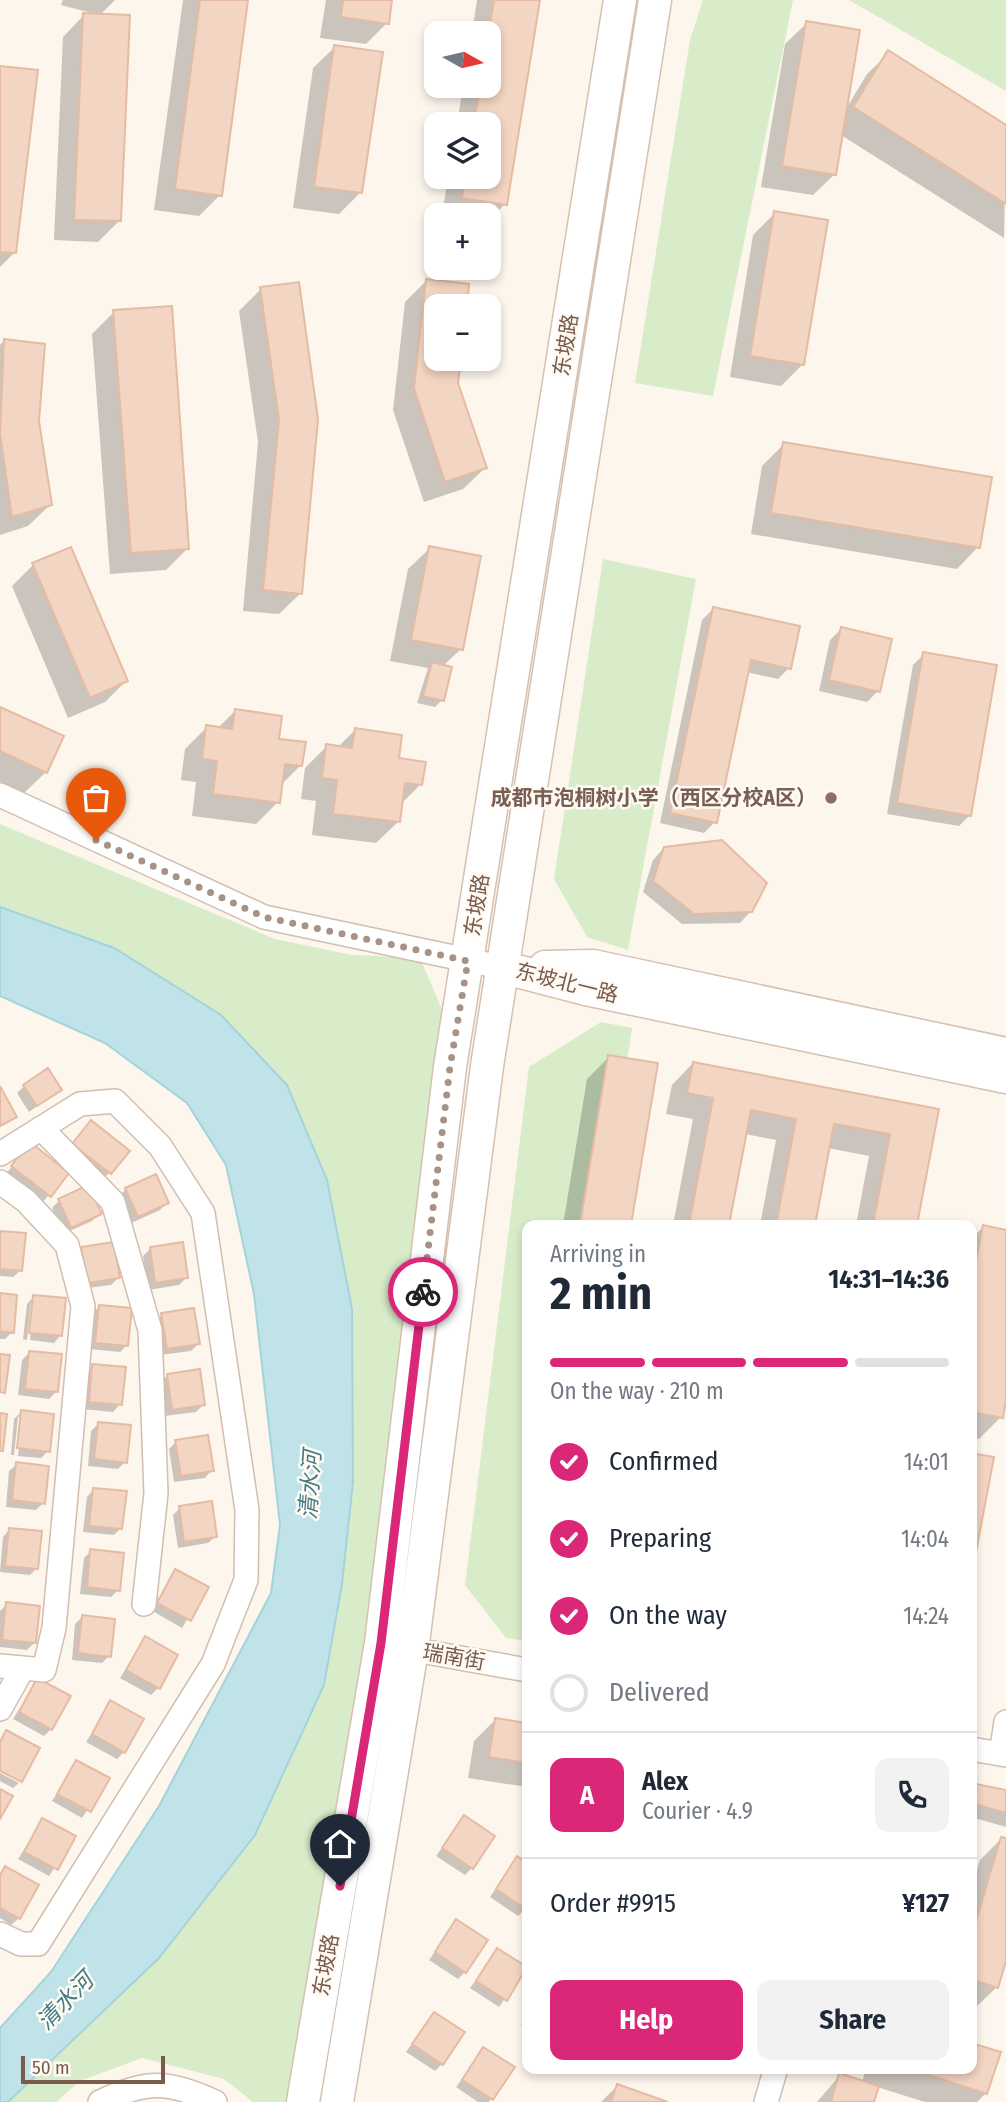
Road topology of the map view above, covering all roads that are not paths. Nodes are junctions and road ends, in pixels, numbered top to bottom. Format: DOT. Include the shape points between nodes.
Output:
graph roads {
  1 [pos="620,0"];
  2 [pos="655,0"];
  3 [pos="0,795"];
  4 [pos="468,961"];
  5 [pos="505,968"];
  6 [pos="1006,1054"];
  7 [pos="1006,1077"];
  8 [pos="41,1128"];
  9 [pos="0,1154"];
  10 [pos="0,1182"];
  11 [pos="144,1604"];
  12 [pos="381,1643"];
  13 [pos="412,1650"];
  14 [pos="0,1666"];
  15 [pos="23,1668"];
  16 [pos="522,1669"];
  17 [pos="0,1709"];
  18 [pos="1006,1722"];
  19 [pos="977,1750"];
  20 [pos="1003,1754"];
  21 [pos="0,1934"];
  22 [pos="774,2074"];
  23 [pos="100,2102"];
  24 [pos="215,2102"];
  25 [pos="303,2102"];
  26 [pos="337,2102"];
  27 [pos="766,2102"];
  1 -- 4 [label="main road, 东坡路"];
  2 -- 5 [label="main road, 东坡路"];
  3 -- 4 [label="street" via="264,917"];
  4 -- 5 [label="street"];
  4 -- 12 [label="main road, 东坡路" via="450,1067"];
  5 -- 6 [label="main road, 东坡北一路" via="593,966"];
  5 -- 7 [label="main road, 东坡北一路"];
  5 -- 13 [label="main road, 东坡路" via="487,1066"];
  8 -- 9 [label="street"];
  8 -- 11 [label="street" via="113,1202 150,1330 156,1493"];
  8 -- 21 [label="street" via="80,1104 115,1101 160,1146 203,1213 247,1510 246,1580 213,1664 38,1944 21,1944"];
  10 -- 15 [label="street" via="26,1201 66,1245 83,1306 54,1628 44,1670"];
  12 -- 13 [label="street, 瑞南街"];
  12 -- 25 [label="main road, 东坡路"];
  13 -- 16 [label="street, 瑞南街"];
  13 -- 26 [label="main road, 东坡路"];
  14 -- 15 [label="street"];
  15 -- 17 [label="street"];
  18 -- 20 [label="street"];
  19 -- 20 [label="street"];
  22 -- 27 [label="street"];
  23 -- 24 [label="street" via="158,2083"];
}
